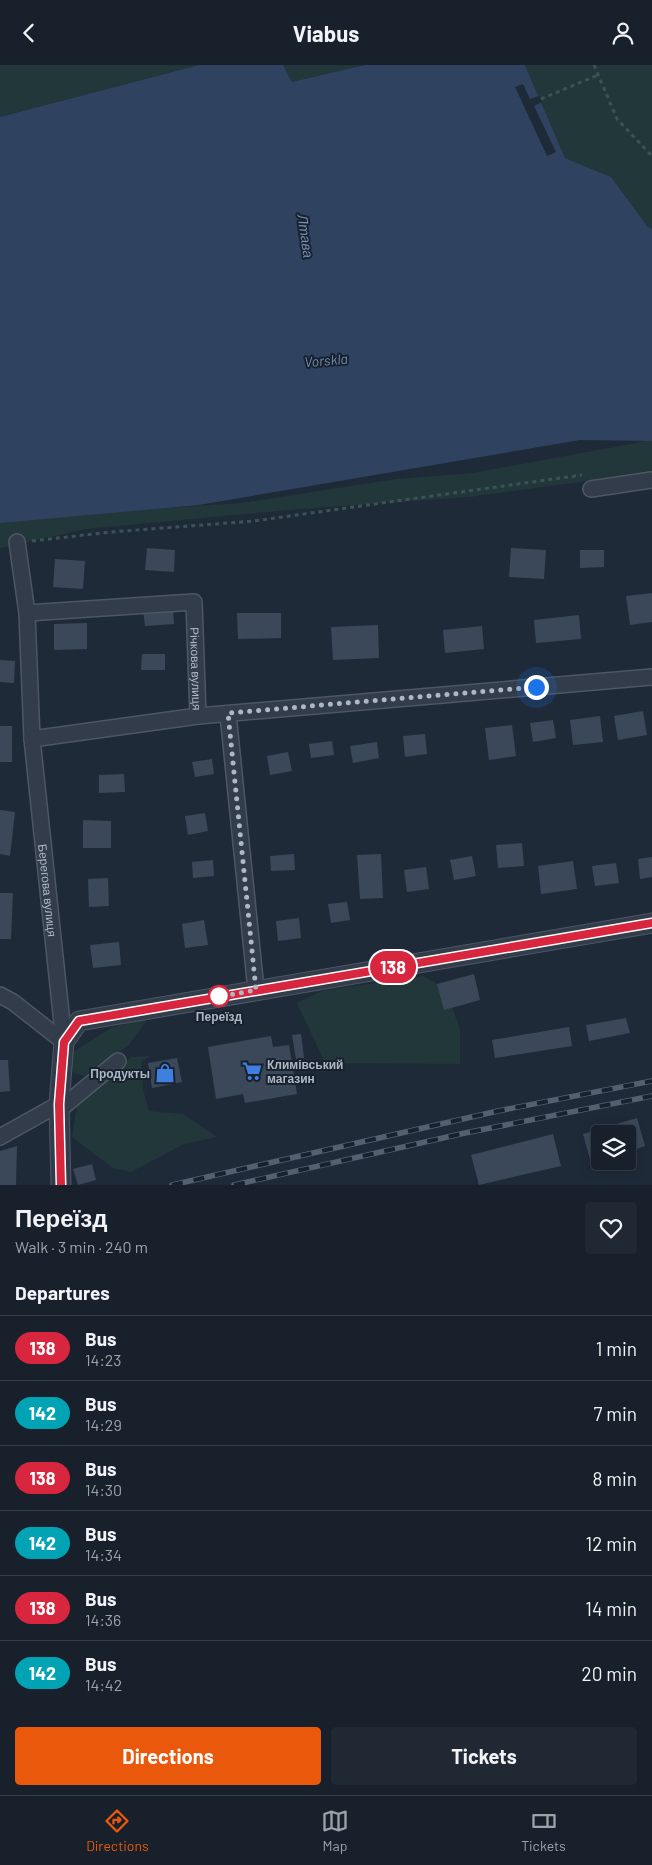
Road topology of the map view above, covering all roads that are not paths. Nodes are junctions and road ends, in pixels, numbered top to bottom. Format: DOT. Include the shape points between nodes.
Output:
graph roads {
  1 [pos="652,480"];
  2 [pos="591,489"];
  3 [pos="18,543"];
  4 [pos="27,613"];
  5 [pos="652,677"];
  6 [pos="228,713"];
  7 [pos="198,716"];
  8 [pos="32,739"];
  9 [pos="652,923"];
  10 [pos="256,990"];
  11 [pos="0,995"];
  12 [pos="64,1042"];
  13 [pos="118,1061"];
  14 [pos="59,1107"];
  15 [pos="0,1137"];
  16 [pos="61,1185"];
  1 -- 2 [label="street"];
  3 -- 4 [label="street, Берегова вулиця"];
  4 -- 7 [label="street, Річкова вулиця" via="194,602"];
  4 -- 8 [label="street, Берегова вулиця"];
  5 -- 6 [label="street, Річкова вулиця"];
  6 -- 7 [label="street, Річкова вулиця"];
  6 -- 10 [label="street"];
  7 -- 8 [label="street"];
  8 -- 12 [label="street, Берегова вулиця"];
  9 -- 10 [label="street"];
  10 -- 12 [label="street" via="79,1021"];
  11 -- 12 [label="street"];
  12 -- 14 [label="street"];
  13 -- 14 [label="street"];
  14 -- 15 [label="street"];
  14 -- 16 [label="street"];
}
